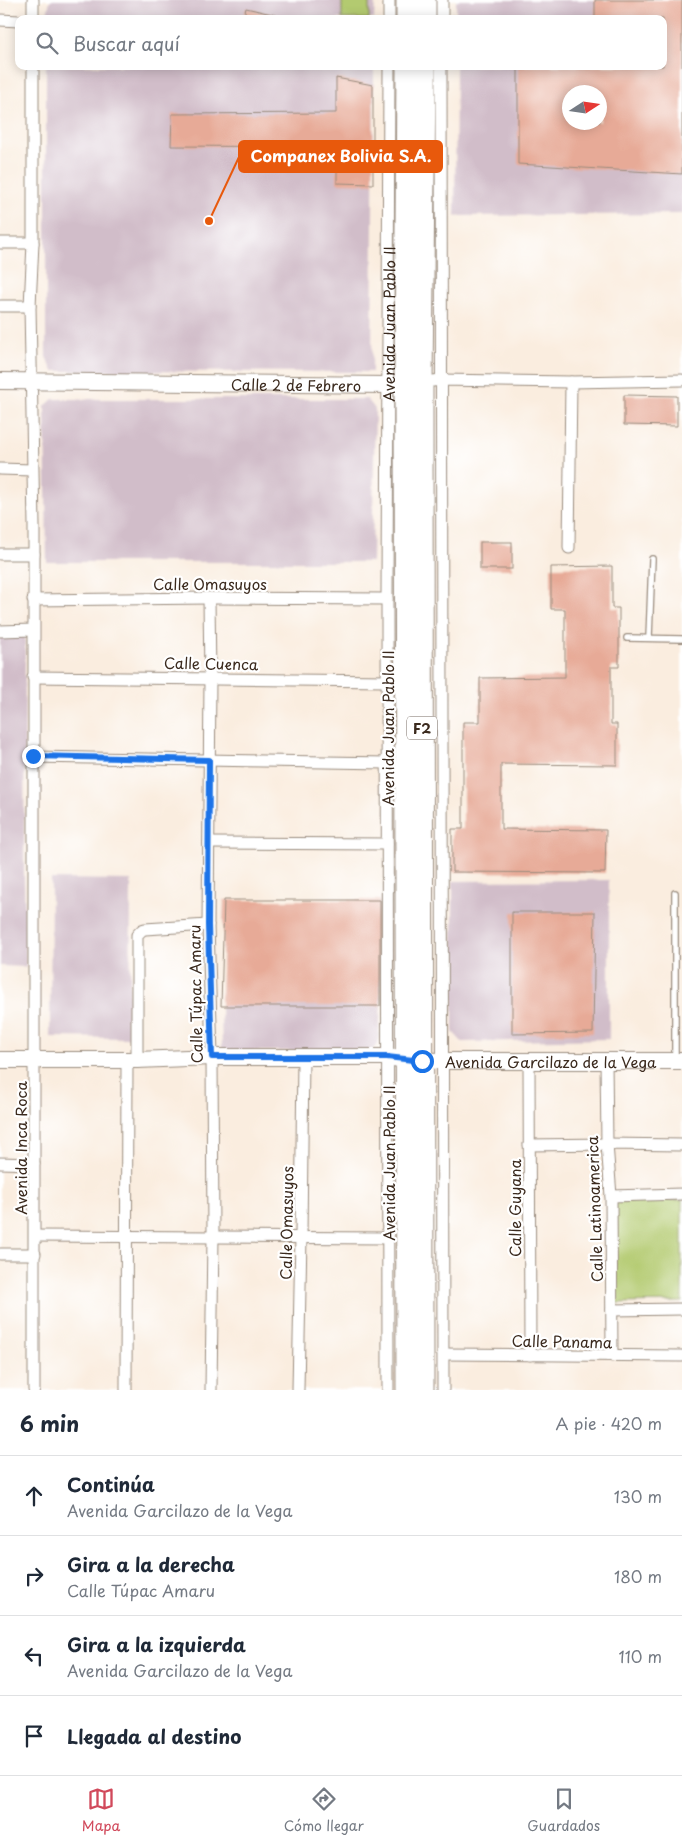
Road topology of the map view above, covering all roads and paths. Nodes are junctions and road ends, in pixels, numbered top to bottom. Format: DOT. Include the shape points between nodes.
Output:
graph roads {
  1 [pos="33,0"];
  2 [pos="389,0"];
  3 [pos="407,0"];
  4 [pos="425,0"];
  5 [pos="442,0"];
  6 [pos="33,15"];
  7 [pos="389,15"];
  8 [pos="407,15"];
  9 [pos="425,15"];
  10 [pos="442,15"];
  11 [pos="0,20"];
  12 [pos="15,21"];
  13 [pos="33,70"];
  14 [pos="389,70"];
  15 [pos="407,70"];
  16 [pos="425,70"];
  17 [pos="442,70"];
  18 [pos="0,243"];
  19 [pos="33,243"];
  20 [pos="0,306"];
  21 [pos="30,306"];
  22 [pos="682,380"];
  23 [pos="0,381"];
  24 [pos="31,381"];
  25 [pos="572,382"];
  26 [pos="414,383"];
  27 [pos="0,469"];
  28 [pos="32,470"];
  29 [pos="569,548"];
  30 [pos="0,554"];
  31 [pos="34,554"];
  32 [pos="652,558"];
  33 [pos="209,598"];
  34 [pos="387,599"];
  35 [pos="34,600"];
  36 [pos="33,630"];
  37 [pos="0,631"];
  38 [pos="626,638"];
  39 [pos="649,638"];
  40 [pos="682,639"];
  41 [pos="34,677"];
  42 [pos="210,678"];
  43 [pos="387,681"];
  44 [pos="33,756"];
  45 [pos="209,760"];
  46 [pos="387,763"];
  47 [pos="209,843"];
  48 [pos="387,844"];
  49 [pos="674,893"];
  50 [pos="208,925"];
  51 [pos="212,1057"];
  52 [pos="302,1057"];
  53 [pos="0,1060"];
  54 [pos="35,1060"];
  55 [pos="132,1060"];
  56 [pos="414,1060"];
  57 [pos="529,1060"];
  58 [pos="678,1061"];
  59 [pos="606,1062"];
  60 [pos="607,1144"];
  61 [pos="529,1145"];
  62 [pos="682,1145"];
  63 [pos="0,1163"];
  64 [pos="34,1164"];
  65 [pos="682,1194"];
  66 [pos="612,1196"];
  67 [pos="34,1236"];
  68 [pos="127,1236"];
  69 [pos="213,1236"];
  70 [pos="302,1236"];
  71 [pos="388,1238"];
  72 [pos="0,1254"];
  73 [pos="35,1254"];
  74 [pos="682,1308"];
  75 [pos="612,1310"];
  76 [pos="443,1354"];
  77 [pos="530,1355"];
  78 [pos="612,1356"];
  79 [pos="682,1356"];
  80 [pos="34,1390"];
  81 [pos="126,1390"];
  82 [pos="211,1390"];
  83 [pos="298,1390"];
  84 [pos="388,1390"];
  85 [pos="407,1390"];
  86 [pos="423,1390"];
  87 [pos="443,1390"];
  1 -- 6 [label="street"];
  2 -- 7 [label="street"];
  3 -- 8 [label="highway"];
  4 -- 9 [label="highway"];
  5 -- 10 [label="street"];
  11 -- 12 [label="street"];
  13 -- 19 [label="street, Avenida Inca Roca"];
  14 -- 26 [label="street, Avenida Juan Pablo II"];
  15 -- 26 [label="highway, Avenida Juan Pablo II / F2"];
  16 -- 26 [label="highway, Avenida Juan Pablo II / F2"];
  17 -- 26 [label="street, Avenida Juan Pablo II"];
  18 -- 19 [label="street"];
  19 -- 21 [label="street, Avenida Inca Roca"];
  20 -- 21 [label="street"];
  21 -- 24 [label="street, Avenida Inca Roca"];
  22 -- 25 [label="street, Calle 2 de Febrero"];
  23 -- 24 [label="street, Calle 2 de Febrero"];
  24 -- 26 [label="street, Calle 2 de Febrero"];
  24 -- 28 [label="street, Avenida Inca Roca"];
  25 -- 26 [label="street, Calle 2 de Febrero"];
  25 -- 29 [label="street"];
  26 -- 34 [label="street, Avenida Juan Pablo II"];
  26 -- 56 [label="highway, Avenida Juan Pablo II / F2"];
  26 -- 56 [label="street, Avenida Juan Pablo II"];
  27 -- 28 [label="street"];
  28 -- 31 [label="street, Avenida Inca Roca"];
  30 -- 31 [label="street"];
  31 -- 35 [label="street, Avenida Inca Roca"];
  32 -- 39 [label="lane"];
  33 -- 34 [label="street, Calle Omasuyos"];
  33 -- 35 [label="street, Calle Omasuyos"];
  33 -- 42 [label="street, Calle Túpac Amaru"];
  34 -- 43 [label="street, Avenida Juan Pablo II"];
  35 -- 36 [label="street, Avenida Inca Roca"];
  36 -- 37 [label="street"];
  36 -- 41 [label="street, Avenida Inca Roca"];
  38 -- 39 [label="lane"];
  39 -- 40 [label="lane"];
  41 -- 42 [label="street, Calle Cuenca"];
  41 -- 44 [label="street, Avenida Inca Roca"];
  42 -- 43 [label="street, Calle Cuenca"];
  42 -- 45 [label="street, Calle Túpac Amaru"];
  43 -- 46 [label="street, Avenida Juan Pablo II"];
  44 -- 45 [label="street"];
  44 -- 54 [label="street, Avenida Inca Roca"];
  45 -- 46 [label="street"];
  45 -- 47 [label="street, Calle Túpac Amaru"];
  46 -- 48 [label="street, Avenida Juan Pablo II"];
  47 -- 48 [label="street"];
  47 -- 50 [label="street, Calle Túpac Amaru"];
  48 -- 56 [label="street, Avenida Juan Pablo II"];
  49 -- 58 [label="lane"];
  50 -- 51 [label="street, Calle Túpac Amaru"];
  50 -- 55 [label="street" via="145,929 138,935"];
  51 -- 52 [label="street, Avenida Garcilazo de la Vega"];
  51 -- 55 [label="street, Avenida Garcilazo de la Vega"];
  51 -- 69 [label="street, Calle Túpac Amaru"];
  52 -- 56 [label="street, Avenida Garcilazo de la Vega"];
  52 -- 70 [label="street, Calle Omasuyos"];
  53 -- 54 [label="street, Avenida Garcilazo de la Vega"];
  54 -- 55 [label="street, Avenida Garcilazo de la Vega"];
  54 -- 64 [label="street, Avenida Inca Roca"];
  55 -- 68 [label="street"];
  56 -- 57 [label="street, Avenida Garcilazo de la Vega"];
  56 -- 71 [label="street, Avenida Juan Pablo II"];
  56 -- 76 [label="street, Avenida Juan Pablo II"];
  56 -- 85 [label="highway, Avenida Juan Pablo II / F2"];
  56 -- 86 [label="highway, Avenida Juan Pablo II / F2"];
  57 -- 59 [label="street, Avenida Garcilazo de la Vega"];
  57 -- 61 [label="street, Calle Guyana"];
  58 -- 59 [label="street, Avenida Garcilazo de la Vega"];
  59 -- 60 [label="street, Calle Latinoamerica"];
  60 -- 61 [label="street"];
  60 -- 62 [label="street"];
  60 -- 66 [label="street, Calle Latinoamerica"];
  61 -- 77 [label="street, Calle Guyana"];
  63 -- 64 [label="street"];
  64 -- 67 [label="street, Avenida Inca Roca"];
  65 -- 66 [label="street"];
  66 -- 75 [label="street, Calle Latinoamerica"];
  67 -- 68 [label="street"];
  67 -- 73 [label="street, Avenida Inca Roca"];
  68 -- 69 [label="street"];
  68 -- 81 [label="street"];
  69 -- 70 [label="street"];
  69 -- 82 [label="street, Calle Túpac Amaru"];
  70 -- 71 [label="street"];
  70 -- 83 [label="street, Calle Omasuyos"];
  71 -- 84 [label="street, Avenida Juan Pablo II"];
  72 -- 73 [label="street"];
  73 -- 80 [label="street, Avenida Inca Roca"];
  74 -- 75 [label="street"];
  75 -- 78 [label="street, Calle Latinoamerica"];
  76 -- 77 [label="street, Calle Panama"];
  76 -- 87 [label="street, Avenida Juan Pablo II"];
  77 -- 78 [label="street, Calle Panama"];
  78 -- 79 [label="street, Calle Panama"];
}
